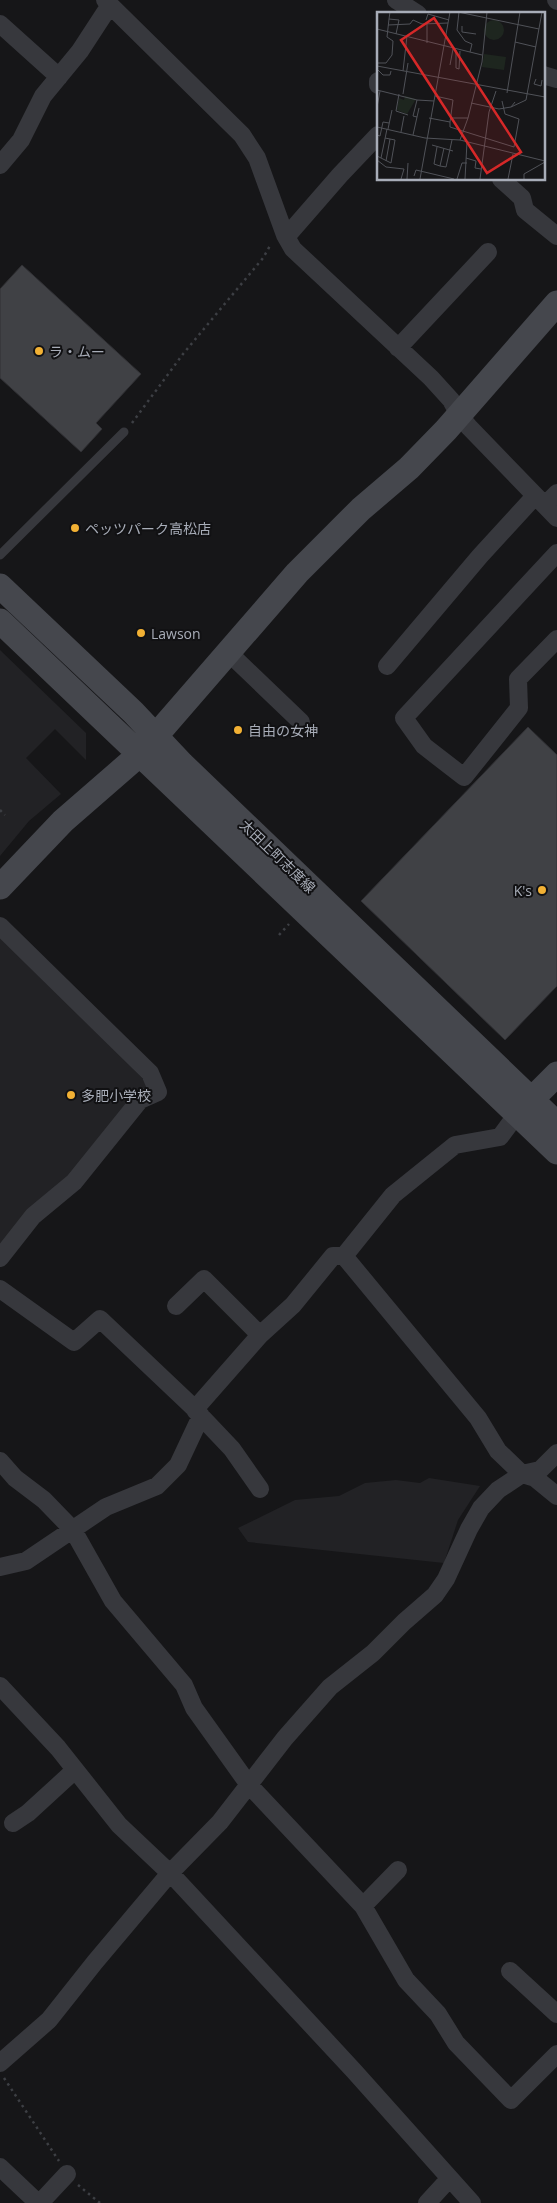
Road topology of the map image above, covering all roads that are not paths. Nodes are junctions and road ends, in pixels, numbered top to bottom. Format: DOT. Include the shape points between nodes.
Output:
graph roads {
  1 [pos="396,0"];
  2 [pos="107,2"];
  3 [pos="415,12"];
  4 [pos="0,24"];
  5 [pos="544,75"];
  6 [pos="59,76"];
  7 [pos="557,79"];
  8 [pos="377,136"];
  9 [pos="0,164"];
  10 [pos="502,180"];
  11 [pos="284,231"];
  12 [pos="557,236"];
  13 [pos="488,252"];
  14 [pos="557,303"];
  15 [pos="398,348"];
  16 [pos="459,415"];
  17 [pos="124,432"];
  18 [pos="546,498"];
  19 [pos="557,518"];
  20 [pos="557,553"];
  21 [pos="0,556"];
  22 [pos="0,586"];
  23 [pos="0,621"];
  24 [pos="557,639"];
  25 [pos="228,652"];
  26 [pos="387,666"];
  27 [pos="301,722"];
  28 [pos="147,745"];
  29 [pos="0,887"];
  30 [pos="0,926"];
  31 [pos="557,1074"];
  32 [pos="524,1107"];
  33 [pos="557,1124"];
  34 [pos="557,1152"];
  35 [pos="344,1256"];
  36 [pos="0,1258"];
  37 [pos="0,1289"];
  38 [pos="176,1306"];
  39 [pos="260,1335"];
  40 [pos="198,1413"];
  41 [pos="557,1453"];
  42 [pos="0,1461"];
  43 [pos="522,1474"];
  44 [pos="260,1488"];
  45 [pos="557,1496"];
  46 [pos="73,1530"];
  47 [pos="0,1567"];
  48 [pos="1,1690"];
  49 [pos="75,1770"];
  50 [pos="249,1785"];
  51 [pos="13,1823"];
  52 [pos="398,1870"];
  53 [pos="170,1873"];
  54 [pos="363,1906"];
  55 [pos="510,1971"];
  56 [pos="557,2014"];
  57 [pos="557,2054"];
  58 [pos="1,2069"];
  59 [pos="0,2167"];
  60 [pos="67,2174"];
  61 [pos="450,2179"];
  62 [pos="39,2203"];
  63 [pos="427,2203"];
  64 [pos="472,2203"];
  1 -- 3 [label="street"];
  2 -- 6 [label="street" via="80,51"];
  2 -- 11 [label="street" via="242,135 257,158"];
  4 -- 6 [label="street"];
  5 -- 7 [label="street"];
  6 -- 9 [label="street" via="43,96 21,140"];
  8 -- 11 [label="street"];
  10 -- 12 [label="street" via="522,198 525,210"];
  11 -- 15 [label="street" via="293,249"];
  13 -- 15 [label="street"];
  14 -- 16 [label="main road"];
  15 -- 16 [label="street" via="451,400"];
  16 -- 18 [label="street"];
  16 -- 25 [label="main road" via="409,468 327,542"];
  17 -- 21 [label="lane"];
  18 -- 19 [label="street"];
  18 -- 26 [label="street" via="480,556"];
  20 -- 24 [label="street" via="404,718 424,746 464,777 519,708 518,679"];
  22 -- 28 [label="main road, 太田上町志度線"];
  23 -- 28 [label="main road, 太田上町志度線"];
  25 -- 27 [label="street"];
  25 -- 28 [label="main road"];
  28 -- 29 [label="main road" via="63,821"];
  28 -- 32 [label="main road, 太田上町志度線"];
  30 -- 36 [label="street" via="150,1073 158,1092 140,1100 74,1182 33,1216"];
  31 -- 32 [label="main road"];
  32 -- 33 [label="main road, 太田上町志度線"];
  32 -- 34 [label="main road, 太田上町志度線"];
  32 -- 35 [label="street" via="500,1137 455,1146 393,1195"];
  35 -- 39 [label="street" via="333,1256 293,1305"];
  35 -- 43 [label="street" via="478,1418 498,1451"];
  37 -- 40 [label="street" via="74,1342 100,1319"];
  38 -- 39 [label="street" via="204,1279"];
  39 -- 40 [label="street"];
  40 -- 44 [label="street" via="232,1449"];
  40 -- 46 [label="street" via="178,1465 157,1486 106,1507"];
  41 -- 43 [label="street" via="540,1470"];
  42 -- 46 [label="street"];
  43 -- 45 [label="street" via="535,1478"];
  43 -- 50 [label="street" via="498,1490 481,1508 446,1579 434,1595 373,1653 330,1687"];
  46 -- 47 [label="street" via="26,1561"];
  46 -- 50 [label="street" via="113,1601 184,1684 194,1708"];
  48 -- 49 [label="street"];
  49 -- 51 [label="street"];
  49 -- 53 [label="street" via="119,1824"];
  50 -- 53 [label="street" via="220,1822"];
  50 -- 54 [label="street"];
  52 -- 54 [label="street"];
  53 -- 58 [label="street" via="49,2020"];
  53 -- 61 [label="street"];
  54 -- 57 [label="street" via="406,1980 438,2014 456,2044 511,2100"];
  55 -- 56 [label="street"];
  59 -- 62 [label="street"];
  60 -- 62 [label="street"];
  61 -- 63 [label="street"];
  61 -- 64 [label="street"];
}
